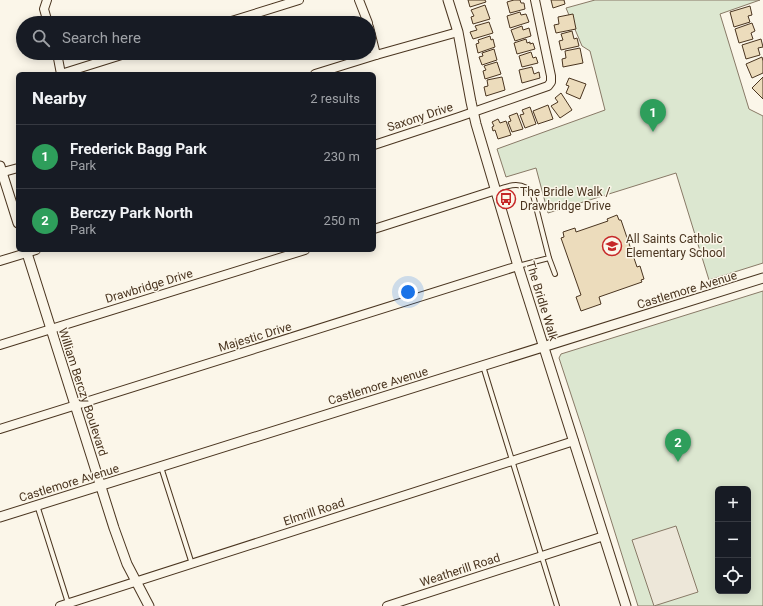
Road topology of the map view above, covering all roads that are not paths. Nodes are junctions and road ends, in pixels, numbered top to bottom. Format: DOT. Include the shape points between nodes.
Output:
graph roads {
  1 [pos="47,0"];
  2 [pos="299,0"];
  3 [pos="359,0"];
  4 [pos="448,0"];
  5 [pos="535,0"];
  6 [pos="46,16"];
  7 [pos="248,16"];
  8 [pos="365,16"];
  9 [pos="458,32"];
  10 [pos="376,55"];
  11 [pos="58,60"];
  12 [pos="106,60"];
  13 [pos="360,60"];
  14 [pos="61,72"];
  15 [pos="67,72"];
  16 [pos="321,72"];
  17 [pos="473,112"];
  18 [pos="376,144"];
  19 [pos="16,168"];
  20 [pos="1,170"];
  21 [pos="496,190"];
  22 [pos="16,217"];
  23 [pos="376,227"];
  24 [pos="26,252"];
  25 [pos="29,252"];
  26 [pos="299,252"];
  27 [pos="549,258"];
  28 [pos="0,261"];
  29 [pos="518,266"];
  30 [pos="555,274"];
  31 [pos="763,278"];
  32 [pos="51,330"];
  33 [pos="0,345"];
  34 [pos="543,347"];
  35 [pos="483,366"];
  36 [pos="76,405"];
  37 [pos="0,429"];
  38 [pos="574,441"];
  39 [pos="512,462"];
  40 [pos="161,466"];
  41 [pos="101,486"];
  42 [pos="36,505"];
  43 [pos="0,517"];
  44 [pos="604,536"];
  45 [pos="542,556"];
  46 [pos="192,564"];
  47 [pos="136,582"];
  48 [pos="64,605"];
  49 [pos="149,606"];
  50 [pos="387,606"];
  51 [pos="557,606"];
  52 [pos="626,606"];
  1 -- 6 [label="street" via="44,9"];
  2 -- 7 [label="street"];
  3 -- 8 [label="street"];
  4 -- 9 [label="street, The Bridle Walk"];
  5 -- 17 [label="street, Saxony Drive" via="552,76 551,82 543,88"];
  9 -- 10 [label="street"];
  9 -- 17 [label="street, The Bridle Walk"];
  11 -- 14 [label="street"];
  12 -- 15 [label="street"];
  13 -- 16 [label="street"];
  17 -- 18 [label="street, Saxony Drive"];
  17 -- 21 [label="street, The Bridle Walk"];
  19 -- 20 [label="street"];
  20 -- 22 [label="street"];
  21 -- 23 [label="street"];
  21 -- 27 [label="lane" via="516,184 530,190"];
  21 -- 29 [label="street, The Bridle Walk"];
  24 -- 28 [label="street"];
  25 -- 32 [label="street, William Berczy Boulevard"];
  26 -- 32 [label="street, Drawbridge Drive"];
  27 -- 29 [label="lane"];
  27 -- 30 [label="lane"];
  29 -- 34 [label="street, The Bridle Walk"];
  29 -- 36 [label="street, Majestic Drive"];
  31 -- 34 [label="street, Castlemore Avenue"];
  32 -- 33 [label="street, Drawbridge Drive"];
  32 -- 36 [label="street, William Berczy Boulevard"];
  34 -- 35 [label="street, Castlemore Avenue"];
  34 -- 38 [label="street, The Bridle Walk"];
  35 -- 39 [label="lane"];
  35 -- 40 [label="street, Castlemore Avenue"];
  36 -- 37 [label="street, Majestic Drive"];
  36 -- 41 [label="street, William Berczy Boulevard"];
  38 -- 39 [label="street, Elmrill Road"];
  38 -- 44 [label="street, The Bridle Walk"];
  39 -- 45 [label="lane"];
  39 -- 46 [label="street, Elmrill Road"];
  40 -- 41 [label="street, Castlemore Avenue"];
  40 -- 46 [label="lane"];
  41 -- 42 [label="street, Castlemore Avenue"];
  41 -- 47 [label="street, William Berczy Boulevard" via="121,548"];
  42 -- 43 [label="street, Castlemore Avenue"];
  42 -- 48 [label="lane"];
  44 -- 45 [label="street, Weatherill Road"];
  44 -- 52 [label="street, The Bridle Walk"];
  45 -- 50 [label="street, Weatherill Road"];
  45 -- 51 [label="lane"];
  46 -- 47 [label="street, Elmrill Road"];
  47 -- 48 [label="street, Elmrill Road"];
  47 -- 49 [label="street, William Berczy Boulevard"];
}
